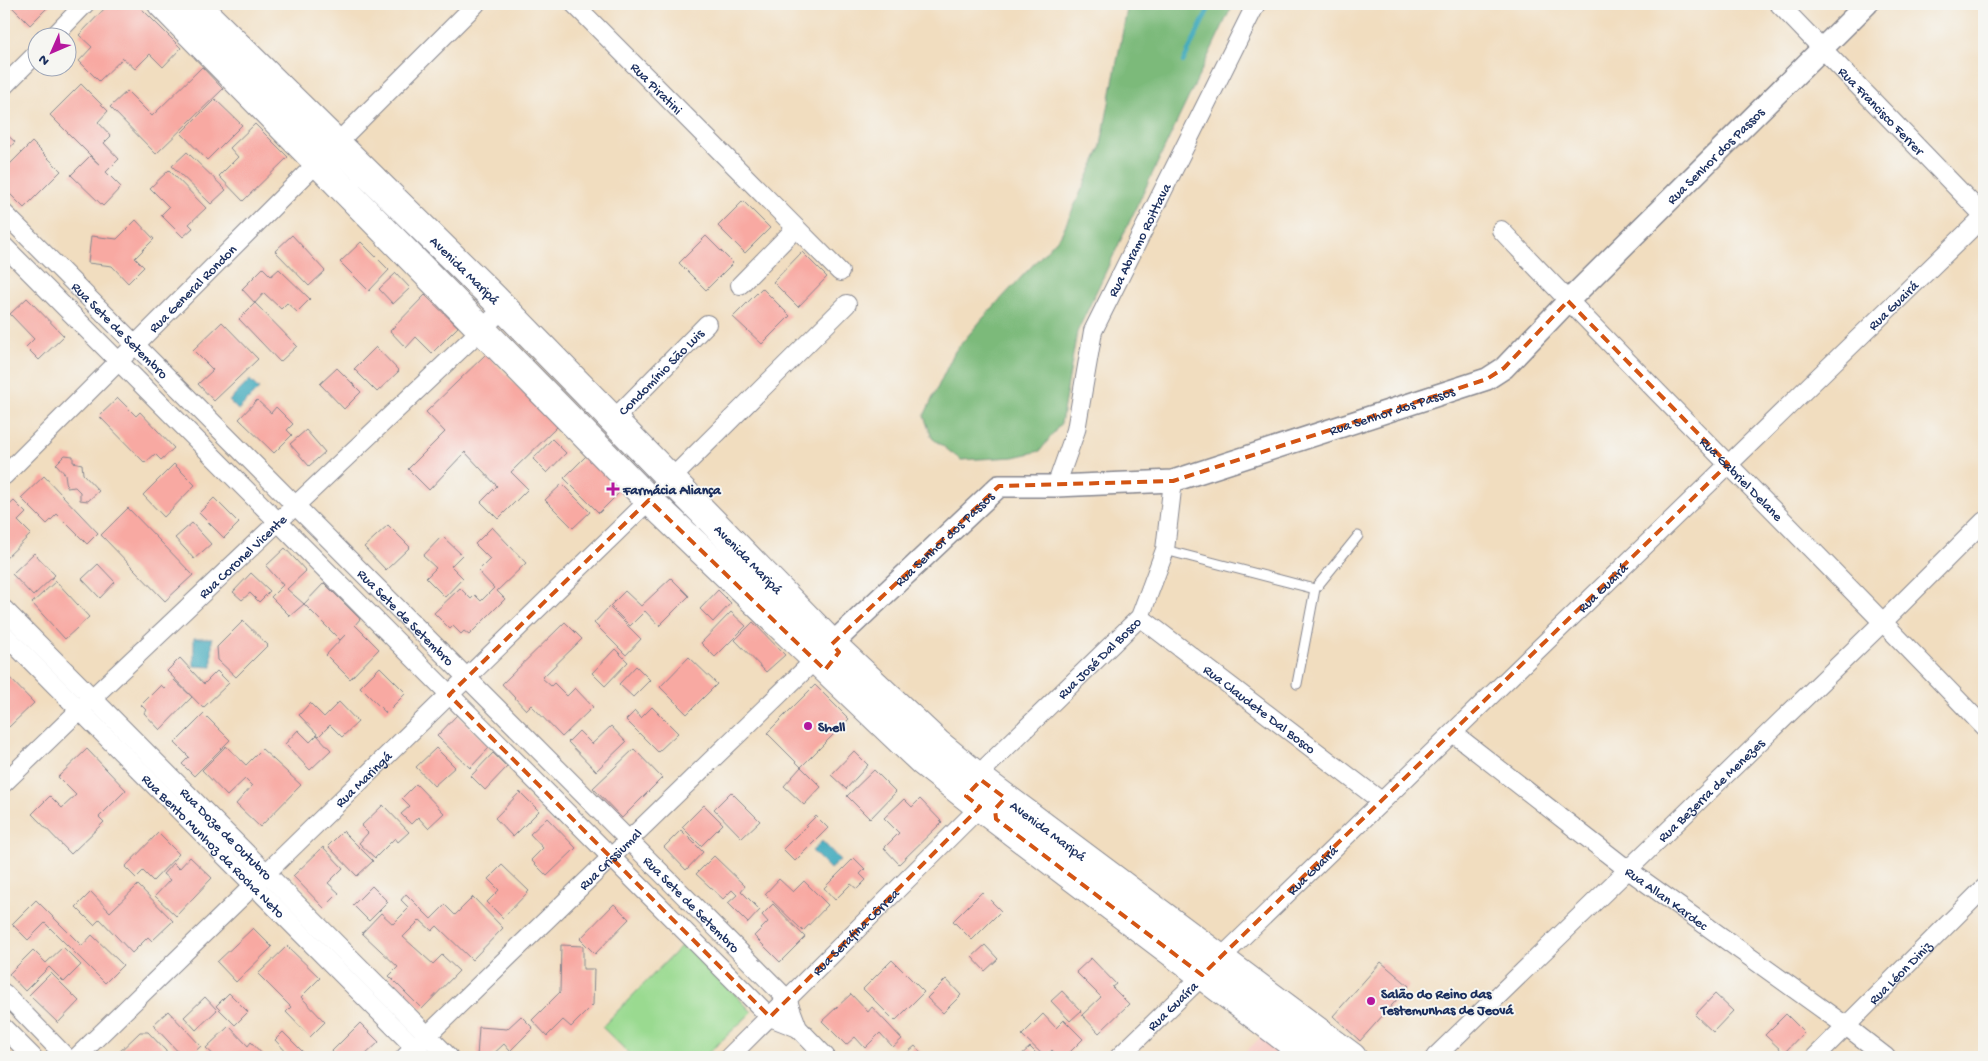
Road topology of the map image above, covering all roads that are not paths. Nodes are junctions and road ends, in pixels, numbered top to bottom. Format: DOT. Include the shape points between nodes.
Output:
graph roads {
  1 [pos="85,4"];
  2 [pos="162,4"];
  3 [pos="194,4"];
  4 [pos="476,4"];
  5 [pos="574,4"];
  6 [pos="1256,4"];
  7 [pos="1779,4"];
  8 [pos="1867,4"];
  9 [pos="62,28"];
  10 [pos="1822,48"];
  11 [pos="28,62"];
  12 [pos="4,86"];
  13 [pos="336,142"];
  14 [pos="317,162"];
  15 [pos="4,212"];
  16 [pos="1984,216"];
  17 [pos="796,228"];
  18 [pos="1501,230"];
  19 [pos="4,246"];
  20 [pos="840,272"];
  21 [pos="740,285"];
  22 [pos="1568,301"];
  23 [pos="847,304"];
  24 [pos="504,308"];
  25 [pos="707,324"];
  26 [pos="481,329"];
  27 [pos="136,345"];
  28 [pos="119,362"];
  29 [pos="613,420"];
  30 [pos="1728,464"];
  31 [pos="4,476"];
  32 [pos="672,479"];
  33 [pos="1173,481"];
  34 [pos="1056,486"];
  35 [pos="649,500"];
  36 [pos="295,505"];
  37 [pos="1984,521"];
  38 [pos="278,522"];
  39 [pos="1358,536"];
  40 [pos="1165,550"];
  41 [pos="1315,590"];
  42 [pos="4,609"];
  43 [pos="1140,617"];
  44 [pos="1884,622"];
  45 [pos="4,634"];
  46 [pos="823,652"];
  47 [pos="466,678"];
  48 [pos="1297,684"];
  49 [pos="449,695"];
  50 [pos="92,698"];
  51 [pos="79,710"];
  52 [pos="1984,727"];
  53 [pos="1453,733"];
  54 [pos="4,784"];
  55 [pos="987,798"];
  56 [pos="1381,801"];
  57 [pos="629,840"];
  58 [pos="611,858"];
  59 [pos="1627,869"];
  60 [pos="266,874"];
  61 [pos="254,886"];
  62 [pos="1984,888"];
  63 [pos="1210,967"];
  64 [pos="4,993"];
  65 [pos="787,999"];
  66 [pos="770,1017"];
  67 [pos="1846,1026"];
  68 [pos="4,1028"];
  69 [pos="798,1028"];
  70 [pos="428,1036"];
  71 [pos="415,1054"];
  72 [pos="34,1057"];
  73 [pos="66,1057"];
  74 [pos="77,1057"];
  75 [pos="450,1057"];
  76 [pos="729,1057"];
  77 [pos="826,1057"];
  78 [pos="1119,1057"];
  79 [pos="1310,1057"];
  80 [pos="1351,1057"];
  81 [pos="1435,1057"];
  82 [pos="1815,1057"];
  83 [pos="1886,1057"];
  1 -- 9 [label="street"];
  2 -- 14 [label="main road, Avenida Maripá"];
  3 -- 13 [label="main road, Avenida Maripá"];
  4 -- 13 [label="street"];
  5 -- 17 [label="street, Rua Piratini"];
  6 -- 34 [label="street, Rua Abramo Roittava" via="1093,332 1076,430"];
  7 -- 10 [label="street, Rua Francisco Ferrer"];
  8 -- 10 [label="street, Rua Senhor dos Passos"];
  10 -- 16 [label="street, Rua Francisco Ferrer"];
  10 -- 22 [label="street, Rua Senhor dos Passos"];
  11 -- 12 [label="street"];
  13 -- 14 [label="street, Rua General Rondon"];
  13 -- 24 [label="main road, Avenida Maripá"];
  14 -- 26 [label="main road, Avenida Maripá"];
  14 -- 27 [label="street, Rua General Rondon"];
  15 -- 27 [label="street, Rua Sete de Setembro"];
  16 -- 30 [label="street, Rua Guairá"];
  17 -- 20 [label="street, Rua Piratini"];
  17 -- 21 [label="street"];
  18 -- 22 [label="street, Rua Gabriel Delane"];
  19 -- 28 [label="street, Rua Sete de Setembro"];
  22 -- 30 [label="street, Rua Gabriel Delane"];
  22 -- 33 [label="street, Rua Senhor dos Passos" via="1504,368 1487,379"];
  23 -- 32 [label="street"];
  24 -- 26 [label="main road" via="492,329"];
  24 -- 29 [label="main road, Avenida Maripá"];
  25 -- 29 [label="street, Condomínio São Luis"];
  26 -- 35 [label="main road, Avenida Maripá"];
  26 -- 36 [label="street, Rua Coronel Vicente"];
  27 -- 28 [label="street, Rua General Rondon"];
  27 -- 36 [label="street, Rua Sete de Setembro"];
  28 -- 31 [label="street, Rua General Rondon"];
  28 -- 38 [label="street, Rua Sete de Setembro"];
  29 -- 32 [label="main road, Avenida Maripá"];
  30 -- 44 [label="street, Rua Gabriel Delane"];
  30 -- 53 [label="street, Rua Guairá"];
  32 -- 35 [label="main road" via="668,494 660,502"];
  32 -- 46 [label="main road, Avenida Maripá"];
  33 -- 34 [label="street, Rua Senhor dos Passos"];
  33 -- 40 [label="street, Rua José Dal Bosco"];
  34 -- 46 [label="street, Rua Senhor dos Passos" via="999,486"];
  35 -- 46 [label="main road, Avenida Maripá"];
  35 -- 47 [label="street, Rua Maringá"];
  36 -- 38 [label="street, Rua Coronel Vicente"];
  36 -- 47 [label="street, Rua Sete de Setembro"];
  37 -- 44 [label="street, Rua Bezerra de Menezes"];
  38 -- 49 [label="street, Rua Sete de Setembro"];
  38 -- 50 [label="street, Rua Coronel Vicente"];
  39 -- 41 [label="lane"];
  40 -- 41 [label="lane"];
  40 -- 43 [label="street, Rua José Dal Bosco"];
  41 -- 48 [label="lane"];
  42 -- 50 [label="street, Rua Doze de Outubro"];
  43 -- 55 [label="street, Rua José Dal Bosco"];
  43 -- 56 [label="street, Rua Claudete Dal Bosco"];
  44 -- 52 [label="street, Rua Gabriel Delane"];
  44 -- 59 [label="street, Rua Bezerra de Menezes"];
  45 -- 51 [label="street, Rua Bento Munhoz da Rocha Neto"];
  46 -- 55 [label="main road, Avenida Maripá" via="937,743"];
  46 -- 57 [label="street, Rua Crissiumal"];
  47 -- 49 [label="street, Rua Maringá"];
  47 -- 57 [label="street, Rua Sete de Setembro"];
  49 -- 58 [label="street, Rua Sete de Setembro"];
  49 -- 60 [label="street, Rua Maringá"];
  50 -- 51 [label="street, Rua Coronel Vicente"];
  50 -- 60 [label="street, Rua Doze de Outubro"];
  51 -- 54 [label="street, Rua Coronel Vicente"];
  51 -- 61 [label="street, Rua Bento Munhoz da Rocha Neto"];
  53 -- 56 [label="street, Rua Guairá"];
  53 -- 59 [label="street, Rua Allan Kardec"];
  55 -- 63 [label="main road, Avenida Maripá"];
  55 -- 65 [label="street, Rua Serafina Côrrea"];
  56 -- 63 [label="street, Rua Guairá"];
  57 -- 58 [label="street, Rua Crissiumal"];
  57 -- 65 [label="street, Rua Sete de Setembro"];
  58 -- 66 [label="street, Rua Sete de Setembro"];
  58 -- 70 [label="street, Rua Crissiumal"];
  59 -- 67 [label="street, Rua Allan Kardec"];
  59 -- 81 [label="street, Rua Bezerra de Menezes"];
  60 -- 61 [label="street, Rua Maringá"];
  60 -- 70 [label="street, Rua Doze de Outubro"];
  61 -- 71 [label="street, Rua Bento Munhoz da Rocha Neto"];
  61 -- 74 [label="street, Rua Maringá"];
  62 -- 67 [label="street, Rua Léon Diniz"];
  63 -- 78 [label="street, Rua Guaíra"];
  63 -- 79 [label="main road, Avenida Maripá"];
  63 -- 80 [label="main road, Avenida Maripá"];
  64 -- 73 [label="street"];
  65 -- 66 [label="street, Rua Serafina Côrrea"];
  65 -- 69 [label="street, Rua Sete de Setembro"];
  66 -- 69 [label="street, Rua Sete de Setembro"];
  66 -- 76 [label="street, Rua Serafina Côrrea"];
  67 -- 82 [label="street, Rua Léon Diniz"];
  67 -- 83 [label="street, Rua Allan Kardec"];
  68 -- 72 [label="street"];
  69 -- 77 [label="street, Rua Sete de Setembro"];
  70 -- 71 [label="street, Rua Crissiumal"];
  70 -- 75 [label="street, Rua Doze de Outubro"];
}
